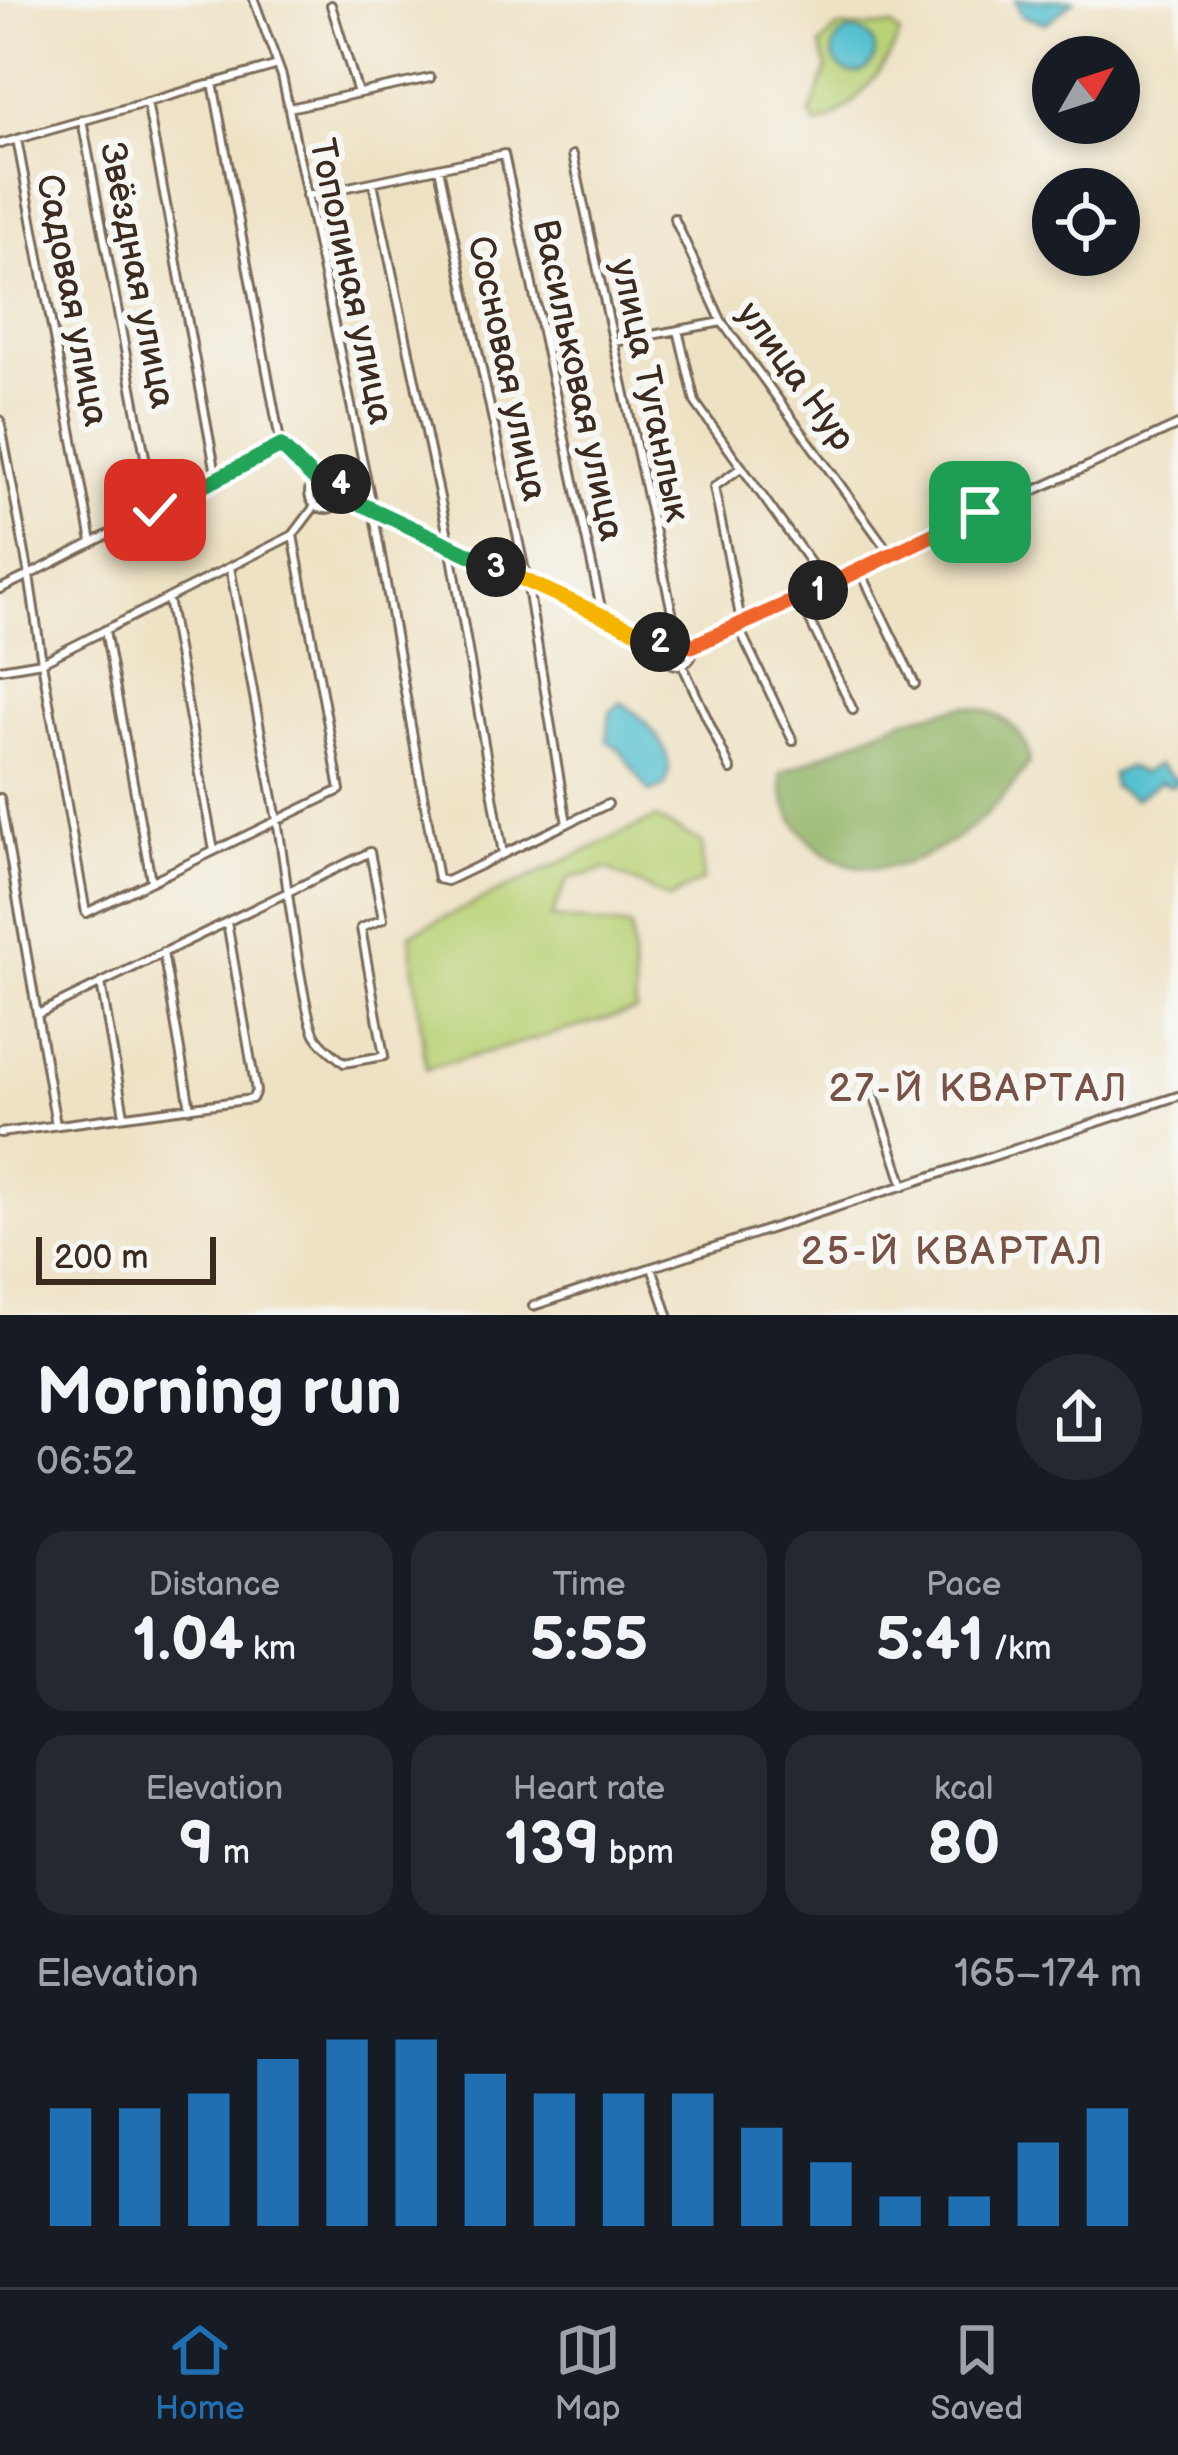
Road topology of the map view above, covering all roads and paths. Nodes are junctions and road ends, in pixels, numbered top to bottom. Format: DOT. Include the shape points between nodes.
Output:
graph roads {
  1 [pos="254,0"];
  2 [pos="331,5"];
  3 [pos="278,64"];
  4 [pos="430,78"];
  5 [pos="213,83"];
  6 [pos="358,93"];
  7 [pos="147,102"];
  8 [pos="289,108"];
  9 [pos="82,121"];
  10 [pos="17,139"];
  11 [pos="0,144"];
  12 [pos="573,155"];
  13 [pos="439,168"];
  14 [pos="373,182"];
  15 [pos="306,196"];
  16 [pos="674,218"];
  17 [pos="722,322"];
  18 [pos="678,330"];
  19 [pos="614,342"];
  20 [pos="0,420"];
  21 [pos="1178,424"];
  22 [pos="281,446"];
  23 [pos="742,467"];
  24 [pos="218,479"];
  25 [pos="314,479"];
  26 [pos="344,496"];
  27 [pos="315,506"];
  28 [pos="155,510"];
  29 [pos="374,510"];
  30 [pos="293,536"];
  31 [pos="92,542"];
  32 [pos="450,545"];
  33 [pos="891,555"];
  34 [pos="230,567"];
  35 [pos="860,570"];
  36 [pos="29,574"];
  37 [pos="525,581"];
  38 [pos="826,586"];
  39 [pos="0,590"];
  40 [pos="168,598"];
  41 [pos="800,599"];
  42 [pos="603,617"];
  43 [pos="741,627"];
  44 [pos="105,630"];
  45 [pos="677,635"];
  46 [pos="664,644"];
  47 [pos="692,646"];
  48 [pos="42,662"];
  49 [pos="682,664"];
  50 [pos="0,669"];
  51 [pos="915,684"];
  52 [pos="854,710"];
  53 [pos="793,741"];
  54 [pos="731,770"];
  55 [pos="0,798"];
  56 [pos="608,805"];
  57 [pos="277,820"];
  58 [pos="566,824"];
  59 [pos="214,851"];
  60 [pos="503,854"];
  61 [pos="151,882"];
  62 [pos="290,890"];
  63 [pos="226,921"];
  64 [pos="163,952"];
  65 [pos="101,983"];
  66 [pos="38,1014"];
  67 [pos="868,1077"];
  68 [pos="1178,1096"];
  69 [pos="190,1108"];
  70 [pos="124,1116"];
  71 [pos="56,1125"];
  72 [pos="0,1133"];
  73 [pos="904,1186"];
  74 [pos="652,1267"];
  75 [pos="533,1306"];
  76 [pos="668,1315"];
  1 -- 3 [label="street, Тополиная улица"];
  2 -- 6 [label="street"];
  3 -- 5 [label="street"];
  3 -- 8 [label="street, Тополиная улица"];
  4 -- 6 [label="street"];
  5 -- 7 [label="street"];
  5 -- 22 [label="street"];
  6 -- 8 [label="street"];
  7 -- 9 [label="street"];
  7 -- 24 [label="street"];
  8 -- 15 [label="street, Тополиная улица"];
  9 -- 10 [label="street"];
  9 -- 28 [label="street, Звёздная улица"];
  10 -- 11 [label="street"];
  10 -- 31 [label="street, Садовая улица"];
  12 -- 19 [label="street, улица Туганлык"];
  13 -- 14 [label="street"];
  13 -- 37 [label="street, Сосновая улица"];
  13 -- 42 [label="street, Васильковая улица" via="504,154"];
  14 -- 15 [label="street"];
  14 -- 32 [label="street"];
  15 -- 29 [label="street, Тополиная улица"];
  16 -- 17 [label="street, улица Нур"];
  17 -- 18 [label="street"];
  17 -- 33 [label="street, улица Нур"];
  18 -- 19 [label="street"];
  18 -- 23 [label="street" via="695,402"];
  19 -- 45 [label="street, улица Туганлык"];
  20 -- 36 [label="street"];
  21 -- 33 [label="street"];
  22 -- 24 [label="street"];
  22 -- 25 [label="street"];
  23 -- 38 [label="street"];
  23 -- 43 [label="street" via="714,487"];
  24 -- 28 [label="street"];
  25 -- 26 [label="street" via="335,477"];
  25 -- 27 [label="street"];
  26 -- 27 [label="street" via="328,510"];
  26 -- 29 [label="street"];
  27 -- 30 [label="street"];
  28 -- 31 [label="street"];
  29 -- 32 [label="street"];
  29 -- 60 [label="street, Тополиная улица" via="438,879"];
  30 -- 34 [label="street"];
  30 -- 57 [label="street" via="340,790"];
  31 -- 36 [label="street"];
  32 -- 37 [label="street"];
  32 -- 60 [label="street"];
  33 -- 35 [label="street"];
  34 -- 40 [label="street"];
  34 -- 57 [label="street"];
  35 -- 38 [label="street"];
  35 -- 51 [label="street"];
  36 -- 39 [label="street"];
  36 -- 48 [label="street"];
  37 -- 42 [label="street"];
  37 -- 58 [label="street, Сосновая улица"];
  38 -- 41 [label="street"];
  40 -- 44 [label="street"];
  40 -- 59 [label="street"];
  41 -- 43 [label="street"];
  41 -- 52 [label="street"];
  42 -- 46 [label="street"];
  43 -- 47 [label="street"];
  43 -- 53 [label="street"];
  44 -- 48 [label="street"];
  44 -- 61 [label="street"];
  45 -- 46 [label="street"];
  45 -- 47 [label="street"];
  46 -- 49 [label="street" via="667,660"];
  47 -- 49 [label="street"];
  48 -- 50 [label="street"];
  48 -- 61 [label="street" via="86,913"];
  49 -- 54 [label="street"];
  55 -- 66 [label="street"];
  56 -- 58 [label="street"];
  57 -- 59 [label="street"];
  57 -- 62 [label="street"];
  58 -- 60 [label="street"];
  59 -- 61 [label="street"];
  62 -- 62 [label="street" via="315,1035 344,1063 384,1056 361,928 382,919 370,852"];
  62 -- 63 [label="street"];
  63 -- 64 [label="street"];
  63 -- 69 [label="street" via="255,1095"];
  64 -- 65 [label="street"];
  64 -- 69 [label="street"];
  65 -- 66 [label="street"];
  65 -- 70 [label="street"];
  66 -- 71 [label="street"];
  67 -- 73 [label="street"];
  68 -- 73 [label="street"];
  69 -- 70 [label="street"];
  70 -- 71 [label="street"];
  71 -- 72 [label="street"];
  73 -- 74 [label="street"];
  74 -- 75 [label="street"];
  74 -- 76 [label="street"];
}
